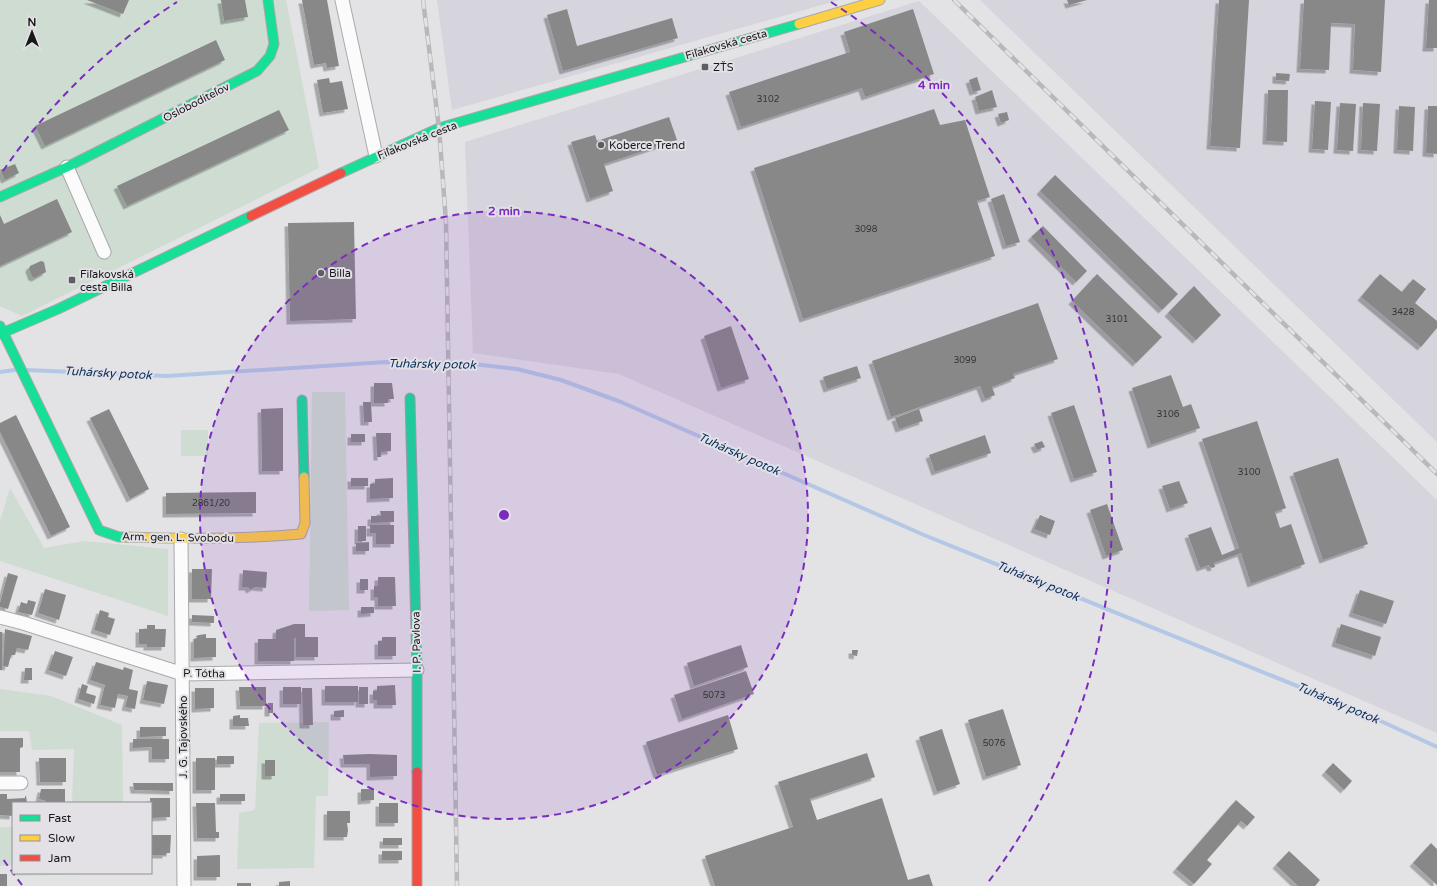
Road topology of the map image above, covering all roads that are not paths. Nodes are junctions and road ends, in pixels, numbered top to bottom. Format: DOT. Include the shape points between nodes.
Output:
graph roads {
  1 [pos="268,0"];
  2 [pos="342,0"];
  3 [pos="880,0"];
  4 [pos="376,156"];
  5 [pos="67,167"];
  6 [pos="0,197"];
  7 [pos="104,252"];
  8 [pos="1,331"];
  9 [pos="410,398"];
  10 [pos="302,400"];
  11 [pos="181,539"];
  12 [pos="0,617"];
  13 [pos="417,670"];
  14 [pos="183,674"];
  15 [pos="0,783"];
  16 [pos="21,784"];
  17 [pos="184,886"];
  18 [pos="417,886"];
  1 -- 5 [label="street, Osloboditeľov" via="274,44 270,56 257,71"];
  2 -- 4 [label="street"];
  3 -- 4 [label="street, Fiľakovská cesta" via="439,128"];
  4 -- 8 [label="street, Fiľakovská cesta" via="72,303"];
  5 -- 6 [label="street, Osloboditeľov"];
  5 -- 7 [label="street"];
  8 -- 11 [label="street, Arm. gen. L. Svobodu" via="99,530 119,537"];
  9 -- 13 [label="street, I. P. Pavlova"];
  10 -- 11 [label="street, Arm. gen. L. Svobodu" via="305,523 301,534"];
  11 -- 14 [label="street, J. G. Tajovského"];
  12 -- 14 [label="street, P. Tótha"];
  13 -- 14 [label="street, P. Tótha"];
  13 -- 18 [label="street, I. P. Pavlova"];
  14 -- 17 [label="street, J. G. Tajovského"];
  15 -- 16 [label="street"];
}
